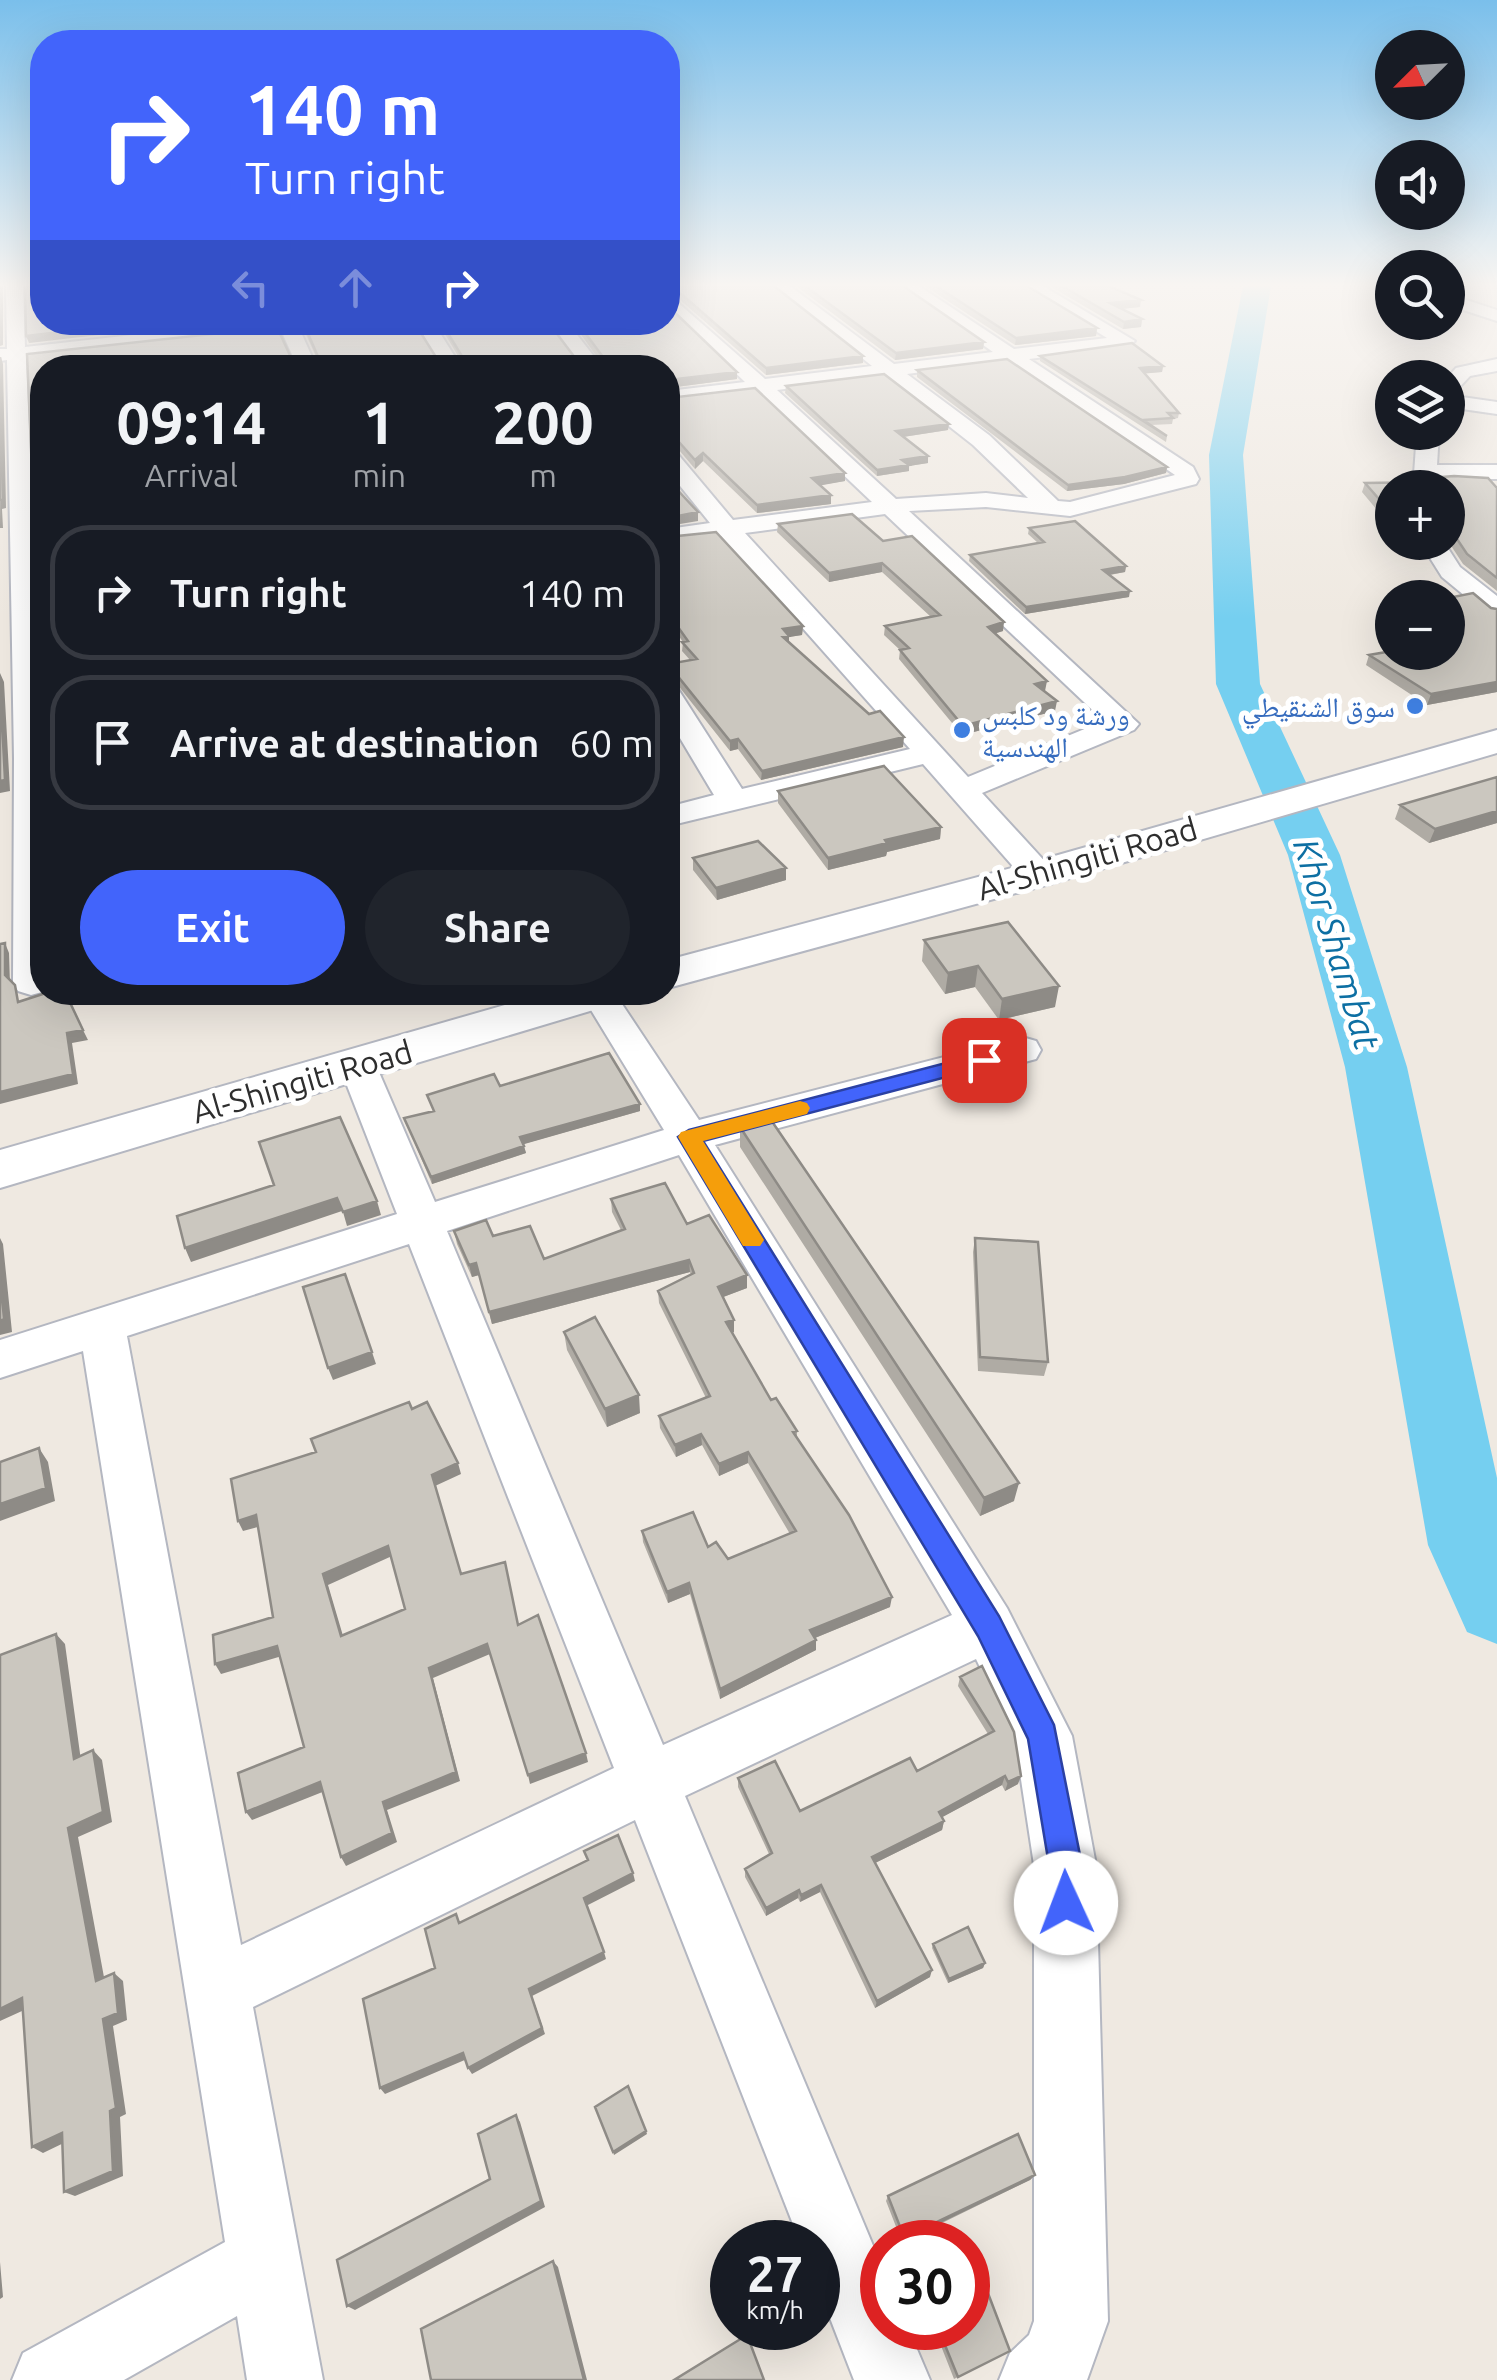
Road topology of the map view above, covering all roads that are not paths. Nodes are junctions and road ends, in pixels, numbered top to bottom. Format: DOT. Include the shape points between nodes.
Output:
graph roads {
  1 [pos="14,397"];
  2 [pos="769,397"];
  3 [pos="926,397"];
  4 [pos="1073,397"];
  5 [pos="1465,403"];
  6 [pos="1497,408"];
  7 [pos="20,447"];
  8 [pos="680,471"];
  9 [pos="1497,472"];
  10 [pos="1465,476"];
  11 [pos="890,505"];
  12 [pos="1051,506"];
  13 [pos="726,528"];
  14 [pos="680,534"];
  15 [pos="1444,560"];
  16 [pos="21,588"];
  17 [pos="1497,609"];
  18 [pos="680,715"];
  19 [pos="1497,741"];
  20 [pos="932,753"];
  21 [pos="24,760"];
  22 [pos="965,789"];
  23 [pos="733,800"];
  24 [pos="680,814"];
  25 [pos="14,861"];
  26 [pos="1038,874"];
  27 [pos="680,971"];
  28 [pos="24,985"];
  29 [pos="563,1005"];
  30 [pos="608,1005"];
  31 [pos="1022,1050"];
  32 [pos="358,1064"];
  33 [pos="689,1137"];
  34 [pos="0,1169"];
  35 [pos="420,1223"];
  36 [pos="102,1325"];
  37 [pos="0,1359"];
  38 [pos="988,1626"];
  39 [pos="650,1782"];
  40 [pos="217,1990"];
  41 [pos="264,2261"];
  42 [pos="50,2380"];
  43 [pos="285,2380"];
  44 [pos="892,2380"];
  45 [pos="1037,2380"];
  1 -- 7 [label="street"];
  2 -- 11 [label="street"];
  3 -- 12 [label="street"];
  4 -- 12 [label="street" via="1189,476 1080,507"];
  5 -- 6 [label="street"];
  7 -- 16 [label="street"];
  8 -- 13 [label="street"];
  9 -- 10 [label="street"];
  11 -- 12 [label="street" via="968,500"];
  11 -- 13 [label="street"];
  11 -- 22 [label="street" via="1124,724"];
  13 -- 14 [label="street"];
  13 -- 20 [label="street"];
  15 -- 17 [label="street"];
  16 -- 21 [label="street"];
  18 -- 23 [label="street"];
  19 -- 26 [label="street, Al-Shingiti Road"];
  20 -- 22 [label="street"];
  20 -- 23 [label="street"];
  21 -- 25 [label="street"];
  22 -- 26 [label="street"];
  23 -- 24 [label="street"];
  25 -- 28 [label="street"];
  26 -- 27 [label="street, Al-Shingiti Road"];
  29 -- 32 [label="street, Al-Shingiti Road"];
  30 -- 33 [label="street"];
  31 -- 33 [label="street"];
  32 -- 34 [label="street, Al-Shingiti Road"];
  32 -- 35 [label="street"];
  33 -- 35 [label="street"];
  33 -- 38 [label="street"];
  35 -- 36 [label="street"];
  35 -- 39 [label="street"];
  36 -- 37 [label="street"];
  36 -- 40 [label="street"];
  38 -- 39 [label="street"];
  38 -- 45 [label="street" via="1043,1736 1066,1865 1071,2321 1063,2352"];
  39 -- 40 [label="street"];
  39 -- 44 [label="street"];
  40 -- 41 [label="street"];
  41 -- 42 [label="street"];
  41 -- 43 [label="street"];
}
